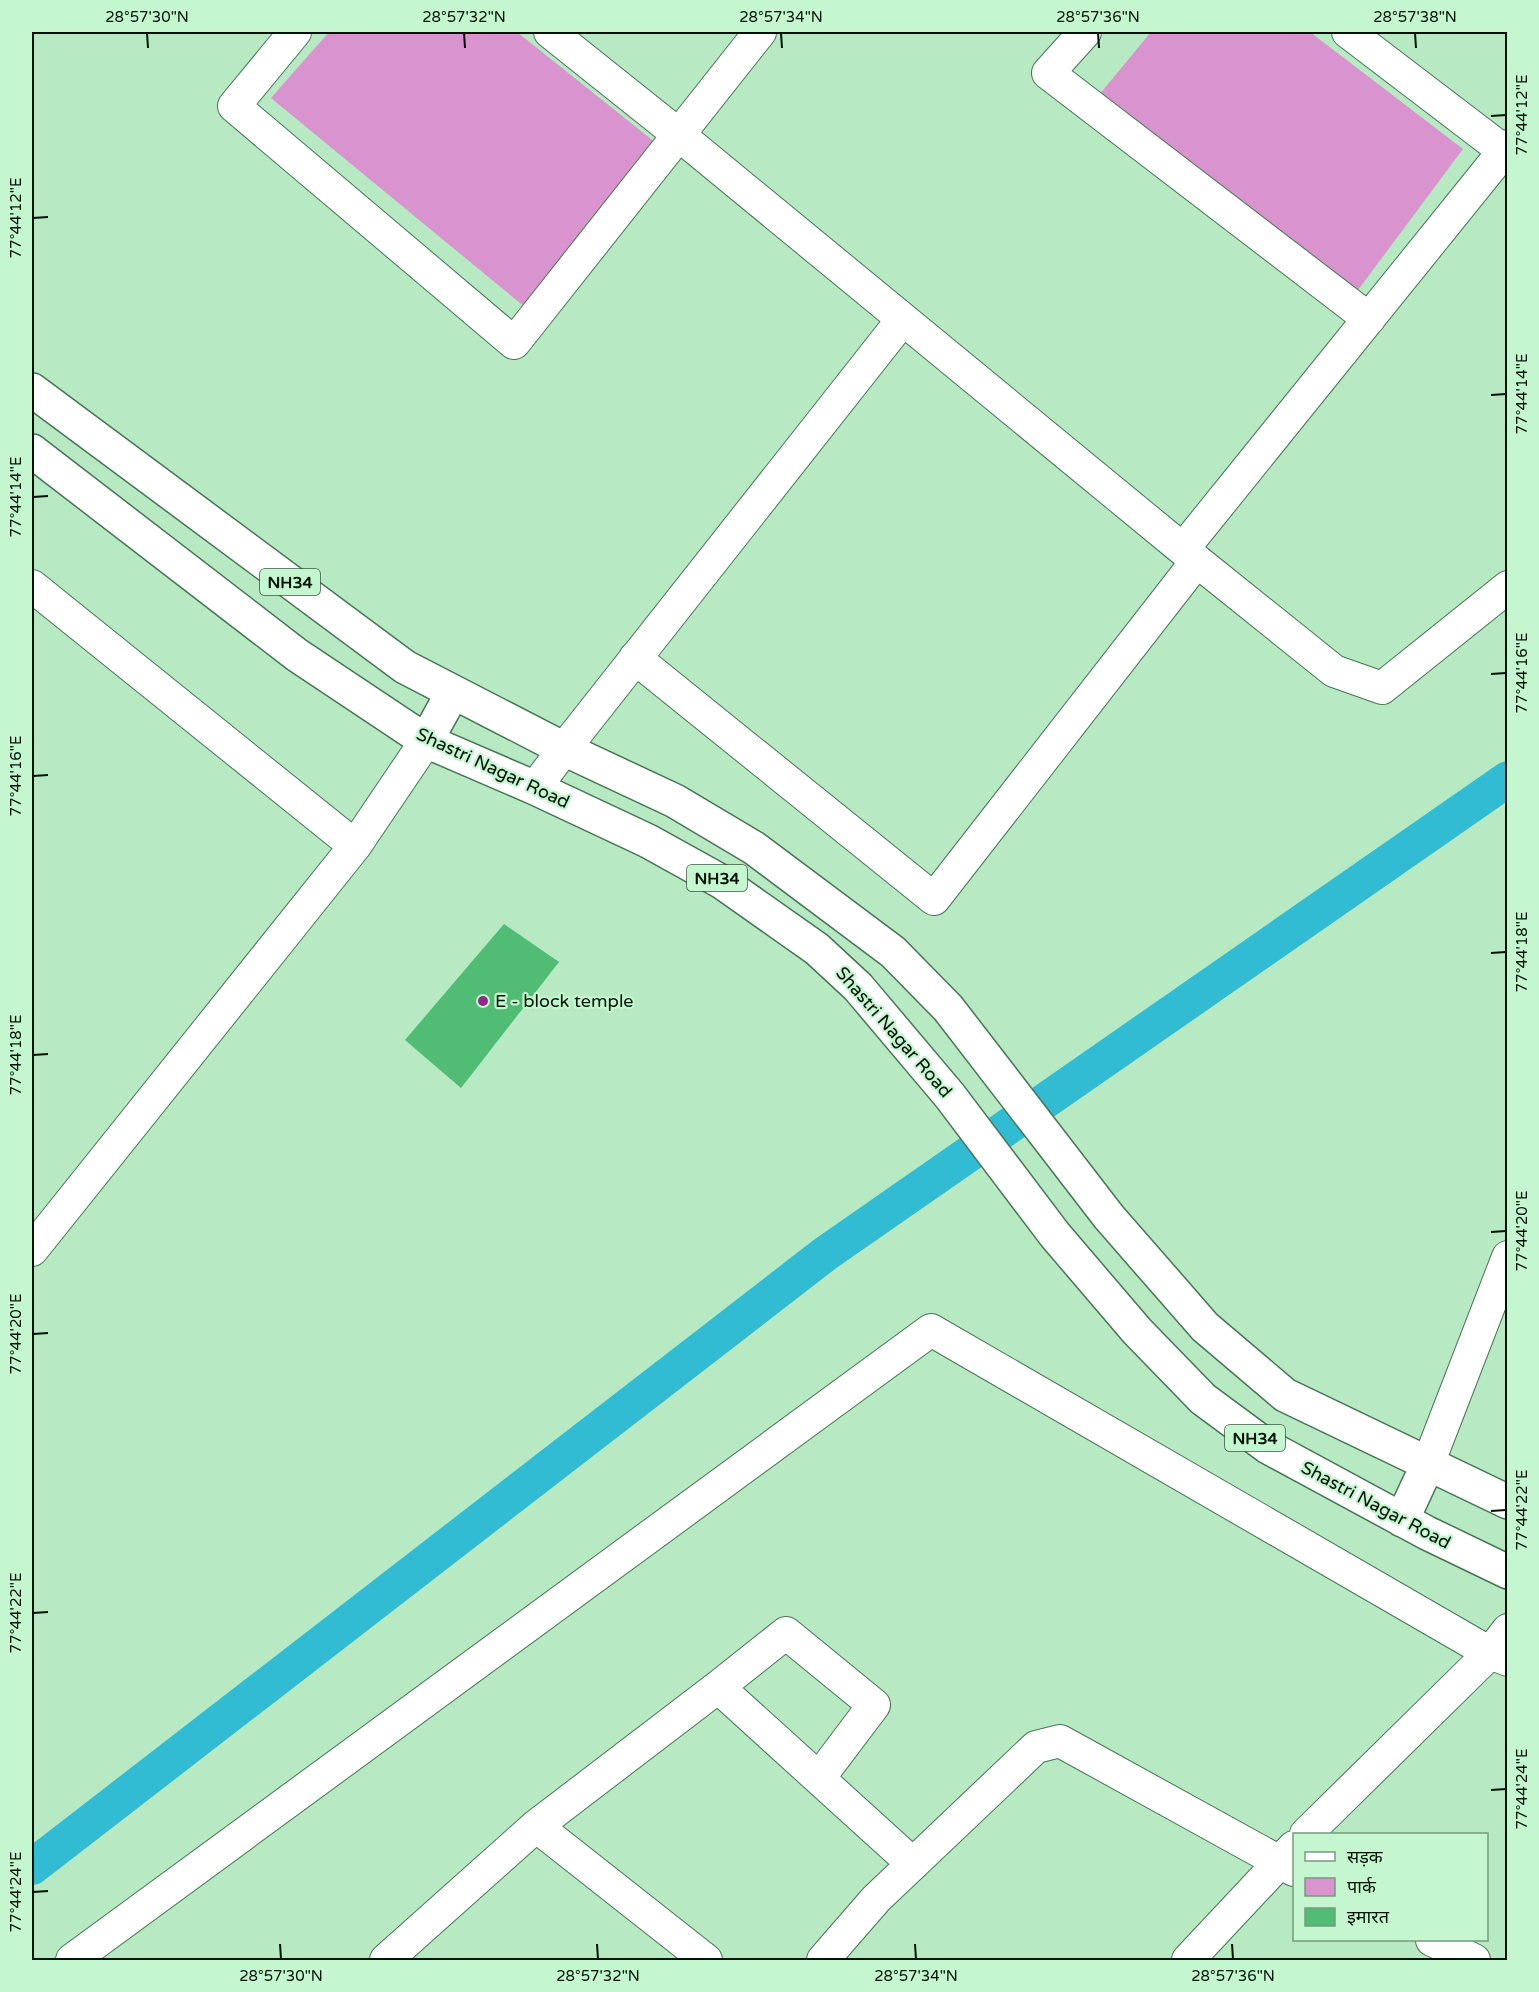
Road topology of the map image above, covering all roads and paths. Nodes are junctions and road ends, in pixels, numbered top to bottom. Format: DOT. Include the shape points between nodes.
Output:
graph roads {
  1 [pos="295,32"];
  2 [pos="550,32"];
  3 [pos="760,32"];
  4 [pos="1085,32"];
  5 [pos="1348,32"];
  6 [pos="679,135"];
  7 [pos="1506,149"];
  8 [pos="903,319"];
  9 [pos="1369,319"];
  10 [pos="32,390"];
  11 [pos="32,451"];
  12 [pos="1190,555"];
  13 [pos="32,586"];
  14 [pos="1508,586"];
  15 [pos="635,658"];
  16 [pos="453,692"];
  17 [pos="426,741"];
  18 [pos="564,749"];
  19 [pos="536,788"];
  20 [pos="355,846"];
  21 [pos="32,1250"];
  22 [pos="1508,1257"];
  23 [pos="1428,1464"];
  24 [pos="1508,1502"];
  25 [pos="1402,1520"];
  26 [pos="1508,1572"];
  27 [pos="1502,1648"];
  28 [pos="718,1687"];
  29 [pos="819,1778"];
  30 [pos="536,1826"];
  31 [pos="1307,1833"];
  32 [pos="1290,1860"];
  33 [pos="913,1864"];
  34 [pos="1434,1941"];
  35 [pos="72,1960"];
  36 [pos="386,1960"];
  37 [pos="706,1960"];
  38 [pos="823,1960"];
  39 [pos="1188,1960"];
  40 [pos="1474,1960"];
  1 -- 6 [label="street" via="234,106 514,343"];
  2 -- 6 [label="street"];
  3 -- 6 [label="street"];
  4 -- 9 [label="street" via="1048,73"];
  5 -- 7 [label="street"];
  6 -- 8 [label="street"];
  7 -- 9 [label="street"];
  8 -- 12 [label="street"];
  8 -- 15 [label="street"];
  9 -- 12 [label="street"];
  10 -- 16 [label="highway, NH34" via="405,667"];
  11 -- 17 [label="highway, Shastri Nagar Road / NH34" via="297,655"];
  12 -- 14 [label="street" via="1334,671 1382,688"];
  12 -- 15 [label="street" via="934,899"];
  13 -- 20 [label="street"];
  15 -- 18 [label="street"];
  16 -- 17 [label="highway"];
  16 -- 18 [label="highway, NH34"];
  17 -- 19 [label="highway, Shastri Nagar Road / NH34"];
  17 -- 20 [label="street"];
  18 -- 19 [label="street"];
  18 -- 23 [label="highway, NH34" via="675,801 754,848 893,952 948,1008 1109,1217 1205,1327 1285,1395"];
  19 -- 25 [label="highway, Shastri Nagar Road / NH34" via="648,841 722,882 817,949 858,987 950,1096 1055,1235 1137,1331 1203,1399 1268,1447"];
  20 -- 21 [label="street"];
  22 -- 23 [label="street"];
  23 -- 24 [label="highway, NH34"];
  23 -- 25 [label="highway"];
  25 -- 26 [label="highway, Shastri Nagar Road / NH34"];
  27 -- 31 [label="street"];
  27 -- 35 [label="street" via="931,1330"];
  28 -- 29 [label="street"];
  28 -- 29 [label="street" via="786,1633 874,1705"];
  28 -- 30 [label="street"];
  29 -- 33 [label="street"];
  30 -- 36 [label="street"];
  30 -- 37 [label="street"];
  32 -- 33 [label="street" via="1060,1742 1036,1747"];
  32 -- 39 [label="street"];
  33 -- 38 [label="street" via="876,1899"];
  34 -- 40 [label="street"];
}
